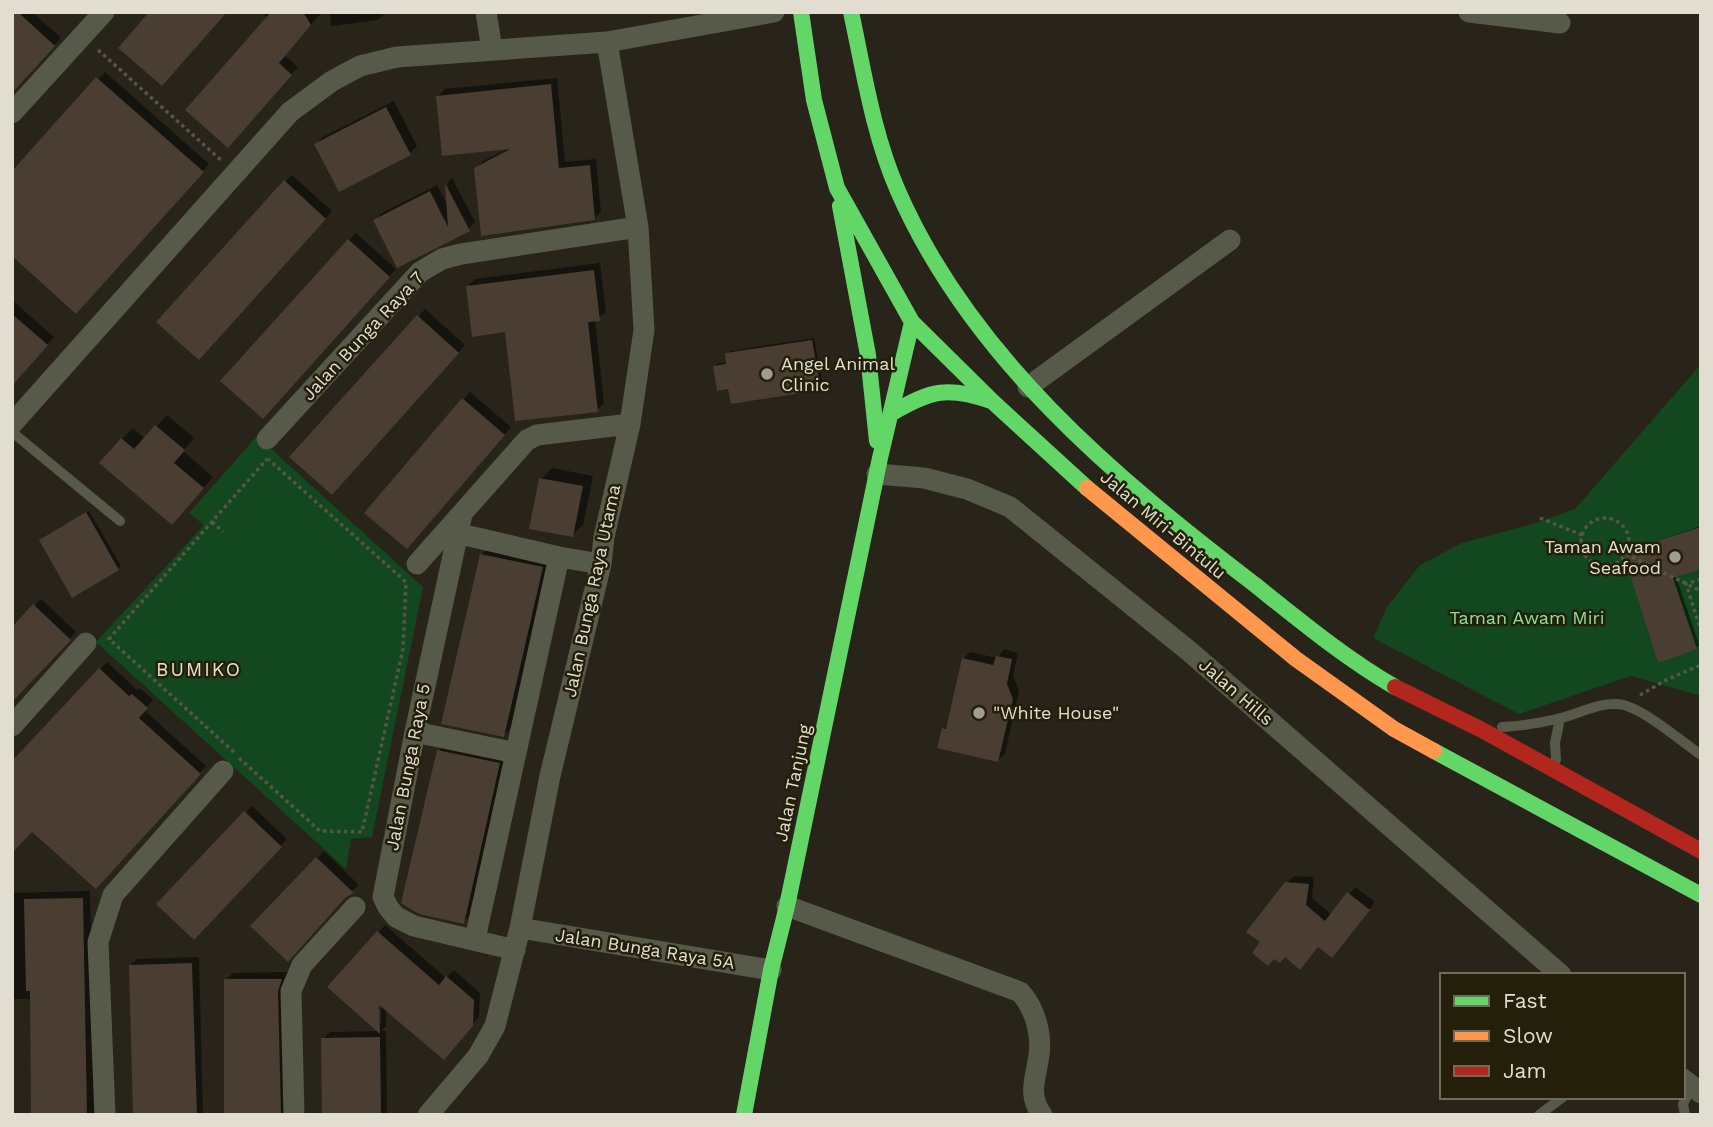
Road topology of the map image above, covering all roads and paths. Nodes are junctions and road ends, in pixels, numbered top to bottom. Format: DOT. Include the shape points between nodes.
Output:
graph roads {
  1 [pos="104,12"];
  2 [pos="486,12"];
  3 [pos="774,12"];
  4 [pos="801,12"];
  5 [pos="851,12"];
  6 [pos="1469,12"];
  7 [pos="713,18"];
  8 [pos="1560,23"];
  9 [pos="82,36"];
  10 [pos="607,42"];
  11 [pos="492,50"];
  12 [pos="12,113"];
  13 [pos="234,172"];
  14 [pos="837,188"];
  15 [pos="900,193"];
  16 [pos="638,227"];
  17 [pos="905,240"];
  18 [pos="1230,240"];
  19 [pos="909,286"];
  20 [pos="912,321"];
  21 [pos="1028,387"];
  22 [pos="993,402"];
  23 [pos="892,413"];
  24 [pos="12,424"];
  25 [pos="630,424"];
  26 [pos="12,432"];
  27 [pos="268,449"];
  28 [pos="879,466"];
  29 [pos="1540,518"];
  30 [pos="120,521"];
  31 [pos="212,523"];
  32 [pos="459,524"];
  33 [pos="223,532"];
  34 [pos="1583,535"];
  35 [pos="1626,554"];
  36 [pos="559,557"];
  37 [pos="417,564"];
  38 [pos="601,564"];
  39 [pos="1701,579"];
  40 [pos="1686,584"];
  41 [pos="1701,591"];
  42 [pos="1701,631"];
  43 [pos="86,643"];
  44 [pos="1701,665"];
  45 [pos="1624,705"];
  46 [pos="1560,718"];
  47 [pos="12,726"];
  48 [pos="1478,728"];
  49 [pos="415,732"];
  50 [pos="516,753"];
  51 [pos="1701,755"];
  52 [pos="223,771"];
  53 [pos="1562,774"];
  54 [pos="1701,851"];
  55 [pos="1701,895"];
  56 [pos="787,906"];
  57 [pos="355,907"];
  58 [pos="520,928"];
  59 [pos="475,939"];
  60 [pos="514,950"];
  61 [pos="771,970"];
  62 [pos="1559,973"];
  63 [pos="1692,1086"];
  64 [pos="1560,1099"];
  65 [pos="105,1115"];
  66 [pos="294,1115"];
  67 [pos="428,1115"];
  68 [pos="744,1115"];
  69 [pos="1042,1115"];
  70 [pos="1539,1115"];
  71 [pos="1685,1115"];
  1 -- 9 [label="street"];
  2 -- 11 [label="street"];
  3 -- 7 [label="street"];
  4 -- 14 [label="main road, Jalan Miri-Bintulu" via="814,100"];
  5 -- 15 [label="main road, Jalan Miri-Bintulu" via="876,127"];
  6 -- 8 [label="street"];
  7 -- 10 [label="street"];
  9 -- 12 [label="street"];
  9 -- 13 [label="path"];
  10 -- 11 [label="street"];
  10 -- 16 [label="street, Jalan Bunga Raya Utama"];
  11 -- 13 [label="street" via="397,57 360,66 290,112"];
  13 -- 24 [label="street"];
  14 -- 20 [label="main road, Jalan Miri-Bintulu"];
  14 -- 28 [label="main road, Jalan Tanjung" via="868,355"];
  15 -- 17 [label="main road"];
  15 -- 21 [label="main road, Jalan Miri-Bintulu" via="936,261"];
  16 -- 25 [label="street, Jalan Bunga Raya Utama" via="644,330"];
  16 -- 27 [label="street, Jalan Bunga Raya 7" via="460,254 420,272"];
  18 -- 21 [label="street"];
  19 -- 20 [label="main road, Jalan Tanjung"];
  20 -- 22 [label="main road, Jalan Miri-Bintulu"];
  20 -- 23 [label="main road, Jalan Tanjung"];
  21 -- 48 [label="main road, Jalan Miri-Bintulu" via="1083,444 1224,562 1380,677 1420,702"];
  22 -- 23 [label="main road" via="964,391 942,390 918,397"];
  22 -- 55 [label="main road, Jalan Miri-Bintulu" via="1094,494 1286,651 1394,729"];
  23 -- 28 [label="main road, Jalan Tanjung"];
  25 -- 32 [label="street" via="527,440"];
  25 -- 38 [label="street, Jalan Bunga Raya Utama"];
  26 -- 30 [label="lane"];
  27 -- 31 [label="path"];
  27 -- 31 [label="path" via="406,582 403,649 362,832 320,831 109,639"];
  28 -- 56 [label="main road, Jalan Tanjung"];
  28 -- 62 [label="street, Jalan Hills" via="967,489 1010,507 1189,651"];
  29 -- 34 [label="path"];
  31 -- 33 [label="path"];
  32 -- 36 [label="street"];
  32 -- 37 [label="street"];
  32 -- 49 [label="street, Jalan Bunga Raya 5"];
  34 -- 35 [label="path" via="1583,551 1593,562 1615,564"];
  34 -- 35 [label="path" via="1592,522 1616,520 1629,540"];
  35 -- 40 [label="path"];
  36 -- 38 [label="street"];
  36 -- 50 [label="street"];
  38 -- 58 [label="street, Jalan Bunga Raya Utama" via="550,776"];
  39 -- 40 [label="path"];
  40 -- 41 [label="path"];
  40 -- 42 [label="path"];
  43 -- 47 [label="street"];
  44 -- 45 [label="path"];
  45 -- 46 [label="lane" via="1608,704"];
  45 -- 51 [label="lane"];
  46 -- 48 [label="lane"];
  46 -- 53 [label="lane" via="1555,757"];
  48 -- 53 [label="main road, Jalan Miri-Bintulu"];
  49 -- 50 [label="street"];
  49 -- 59 [label="street, Jalan Bunga Raya 5" via="383,897 397,917 414,926"];
  50 -- 59 [label="street"];
  52 -- 65 [label="street" via="113,895 98,942"];
  53 -- 54 [label="main road, Jalan Miri-Bintulu"];
  56 -- 61 [label="main road, Jalan Tanjung"];
  56 -- 69 [label="street" via="1020,992 1038,1028 1040,1052 1033,1093"];
  57 -- 66 [label="street" via="302,965 291,991"];
  58 -- 60 [label="street, Jalan Bunga Raya Utama"];
  58 -- 61 [label="street, Jalan Bunga Raya 5A"];
  59 -- 60 [label="street, Jalan Bunga Raya 5"];
  60 -- 67 [label="street, Jalan Bunga Raya Utama" via="487,1043"];
  61 -- 68 [label="main road, Jalan Tanjung"];
  63 -- 71 [label="lane" via="1683,1104"];
  64 -- 70 [label="lane"];
}
